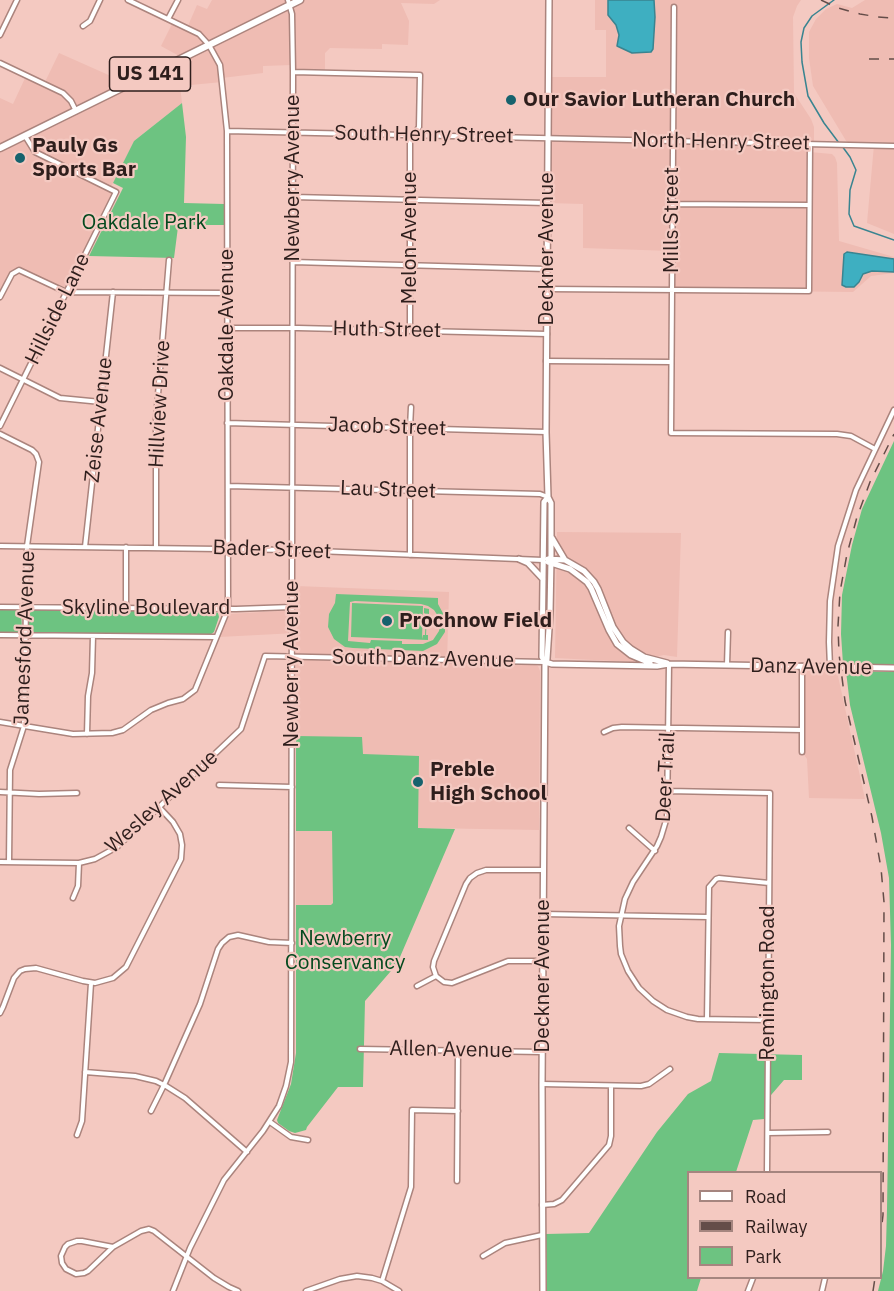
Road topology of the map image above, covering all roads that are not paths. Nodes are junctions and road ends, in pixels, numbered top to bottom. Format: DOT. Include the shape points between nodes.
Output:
graph roads {
  1 [pos="17,0"];
  2 [pos="100,0"];
  3 [pos="128,0"];
  4 [pos="178,0"];
  5 [pos="300,0"];
  6 [pos="549,0"];
  7 [pos="289,2"];
  8 [pos="674,7"];
  9 [pos="168,19"];
  10 [pos="83,26"];
  11 [pos="0,34"];
  12 [pos="209,45"];
  13 [pos="0,63"];
  14 [pos="293,72"];
  15 [pos="76,111"];
  16 [pos="227,131"];
  17 [pos="292,131"];
  18 [pos="415,134"];
  19 [pos="25,136"];
  20 [pos="548,138"];
  21 [pos="673,141"];
  22 [pos="810,144"];
  23 [pos="894,146"];
  24 [pos="0,148"];
  25 [pos="293,197"];
  26 [pos="410,200"];
  27 [pos="548,203"];
  28 [pos="672,204"];
  29 [pos="809,206"];
  30 [pos="170,260"];
  31 [pos="293,262"];
  32 [pos="410,265"];
  33 [pos="547,269"];
  34 [pos="547,289"];
  35 [pos="672,290"];
  36 [pos="66,292"];
  37 [pos="113,292"];
  38 [pos="167,292"];
  39 [pos="227,292"];
  40 [pos="0,297"];
  41 [pos="227,328"];
  42 [pos="292,328"];
  43 [pos="410,331"];
  44 [pos="547,334"];
  45 [pos="546,361"];
  46 [pos="671,362"];
  47 [pos="0,368"];
  48 [pos="23,380"];
  49 [pos="101,402"];
  50 [pos="411,407"];
  51 [pos="894,411"];
  52 [pos="227,423"];
  53 [pos="293,424"];
  54 [pos="0,426"];
  55 [pos="410,428"];
  56 [pos="546,432"];
  57 [pos="0,434"];
  58 [pos="875,449"];
  59 [pos="228,486"];
  60 [pos="293,488"];
  61 [pos="410,491"];
  62 [pos="548,497"];
  63 [pos="551,534"];
  64 [pos="0,546"];
  65 [pos="27,546"];
  66 [pos="85,547"];
  67 [pos="126,547"];
  68 [pos="156,548"];
  69 [pos="227,549"];
  70 [pos="292,550"];
  71 [pos="410,555"];
  72 [pos="519,559"];
  73 [pos="543,560"];
  74 [pos="566,560"];
  75 [pos="551,561"];
  76 [pos="543,579"];
  77 [pos="0,607"];
  78 [pos="26,607"];
  79 [pos="292,607"];
  80 [pos="126,608"];
  81 [pos="228,609"];
  82 [pos="728,632"];
  83 [pos="0,636"];
  84 [pos="26,636"];
  85 [pos="93,636"];
  86 [pos="215,637"];
  87 [pos="265,656"];
  88 [pos="292,656"];
  89 [pos="545,662"];
  90 [pos="669,664"];
  91 [pos="728,665"];
  92 [pos="657,666"];
  93 [pos="802,666"];
  94 [pos="830,667"];
  95 [pos="894,668"];
  96 [pos="0,722"];
  97 [pos="24,726"];
  98 [pos="669,727"];
  99 [pos="802,730"];
  100 [pos="604,732"];
  101 [pos="87,734"];
  102 [pos="802,752"];
  103 [pos="219,785"];
  104 [pos="292,787"];
  105 [pos="668,791"];
  106 [pos="0,792"];
  107 [pos="10,792"];
  108 [pos="77,793"];
  109 [pos="159,807"];
  110 [pos="630,828"];
  111 [pos="655,851"];
  112 [pos="0,862"];
  113 [pos="9,862"];
  114 [pos="79,863"];
  115 [pos="543,870"];
  116 [pos="769,883"];
  117 [pos="73,898"];
  118 [pos="543,914"];
  119 [pos="621,915"];
  120 [pos="708,917"];
  121 [pos="292,943"];
  122 [pos="543,961"];
  123 [pos="436,976"];
  124 [pos="91,983"];
  125 [pos="417,986"];
  126 [pos="0,1013"];
  127 [pos="707,1019"];
  128 [pos="768,1020"];
  129 [pos="360,1049"];
  130 [pos="458,1050"];
  131 [pos="542,1052"];
  132 [pos="670,1069"];
  133 [pos="85,1072"];
  134 [pos="542,1084"];
  135 [pos="164,1085"];
  136 [pos="611,1086"];
  137 [pos="458,1110"];
  138 [pos="152,1111"];
  139 [pos="270,1122"];
  140 [pos="768,1132"];
  141 [pos="828,1132"];
  142 [pos="77,1135"];
  143 [pos="308,1140"];
  144 [pos="246,1152"];
  145 [pos="767,1171"];
  146 [pos="457,1181"];
  147 [pos="542,1205"];
  148 [pos="542,1235"];
  149 [pos="113,1247"];
  150 [pos="187,1256"];
  151 [pos="483,1256"];
  152 [pos="382,1281"];
  153 [pos="173,1291"];
  154 [pos="238,1291"];
  155 [pos="306,1291"];
  156 [pos="399,1291"];
  157 [pos="543,1291"];
  1 -- 11 [label="street"];
  2 -- 10 [label="street" via="90,21"];
  3 -- 9 [label="street"];
  4 -- 9 [label="street"];
  5 -- 7 [label="main road, US 141"];
  6 -- 20 [label="street, Deckner Avenue"];
  7 -- 12 [label="main road, US 141"];
  7 -- 14 [label="street, Newberry Avenue"];
  8 -- 21 [label="street, Mills Street"];
  9 -- 12 [label="street" via="199,34"];
  12 -- 15 [label="main road, US 141"];
  12 -- 16 [label="street, Oakdale Avenue" via="220,65"];
  13 -- 15 [label="street" via="63,93"];
  14 -- 17 [label="street, Newberry Avenue"];
  14 -- 18 [label="street, Melon Avenue" via="420,75 419,127"];
  15 -- 19 [label="main road, US 141"];
  16 -- 17 [label="street, South Henry Street"];
  16 -- 39 [label="street, Oakdale Avenue"];
  17 -- 18 [label="street, South Henry Street"];
  17 -- 25 [label="street, Newberry Avenue"];
  18 -- 20 [label="street, South Henry Street"];
  18 -- 26 [label="street, Melon Avenue" via="410,141"];
  19 -- 24 [label="main road, US 141"];
  19 -- 36 [label="street, Hillside Lane" via="34,152 116,192"];
  20 -- 21 [label="street, North Henry Street"];
  20 -- 27 [label="street, Deckner Avenue"];
  21 -- 22 [label="street, North Henry Street"];
  21 -- 28 [label="street, Mills Street"];
  22 -- 23 [label="street, North Henry Street"];
  22 -- 29 [label="street"];
  25 -- 26 [label="street"];
  25 -- 31 [label="street, Newberry Avenue"];
  26 -- 27 [label="street"];
  26 -- 32 [label="street, Melon Avenue"];
  27 -- 33 [label="street, Deckner Avenue"];
  28 -- 29 [label="street"];
  28 -- 35 [label="street, Mills Street"];
  29 -- 35 [label="street" via="809,291"];
  30 -- 38 [label="street, Hillview Drive"];
  31 -- 32 [label="street"];
  31 -- 42 [label="street, Newberry Avenue"];
  32 -- 33 [label="street"];
  32 -- 43 [label="street, Melon Avenue"];
  33 -- 34 [label="street, Deckner Avenue"];
  34 -- 35 [label="street"];
  34 -- 44 [label="street, Deckner Avenue"];
  35 -- 46 [label="street, Mills Street"];
  36 -- 37 [label="street"];
  36 -- 40 [label="street" via="15,271"];
  36 -- 48 [label="street, Hillside Lane"];
  37 -- 38 [label="street"];
  37 -- 49 [label="street, Zeise Avenue"];
  38 -- 39 [label="street"];
  38 -- 68 [label="street, Hillview Drive" via="156,419"];
  39 -- 41 [label="street, Oakdale Avenue"];
  41 -- 42 [label="street, Huth Street"];
  41 -- 52 [label="street, Oakdale Avenue"];
  42 -- 43 [label="street, Huth Street"];
  42 -- 53 [label="street, Newberry Avenue"];
  43 -- 44 [label="street, Huth Street"];
  44 -- 45 [label="street, Deckner Avenue"];
  45 -- 46 [label="street"];
  45 -- 56 [label="street, Deckner Avenue"];
  46 -- 58 [label="street, Mills Street" via="671,433 837,434 851,436"];
  47 -- 48 [label="street"];
  48 -- 49 [label="street" via="60,398"];
  48 -- 54 [label="street, Hillside Lane"];
  49 -- 66 [label="street, Zeise Avenue"];
  50 -- 55 [label="street"];
  51 -- 58 [label="street"];
  52 -- 53 [label="street, Jacob Street"];
  52 -- 59 [label="street, Oakdale Avenue"];
  53 -- 55 [label="street, Jacob Street"];
  53 -- 60 [label="street, Newberry Avenue"];
  55 -- 56 [label="street, Jacob Street"];
  55 -- 61 [label="street"];
  56 -- 62 [label="street, Deckner Avenue"];
  57 -- 65 [label="street, Jamesford Avenue" via="32,450 38,458"];
  58 -- 94 [label="street" via="856,490 838,546 830,602"];
  59 -- 60 [label="street, Lau Street"];
  59 -- 69 [label="street, Oakdale Avenue"];
  60 -- 61 [label="street, Lau Street"];
  60 -- 70 [label="street, Newberry Avenue"];
  61 -- 62 [label="street, Lau Street"];
  61 -- 71 [label="street"];
  62 -- 63 [label="street, Deckner Avenue"];
  62 -- 73 [label="street, Deckner Avenue" via="544,502"];
  63 -- 74 [label="street"];
  63 -- 75 [label="street, Deckner Avenue"];
  64 -- 65 [label="street, Bader Street"];
  65 -- 66 [label="street, Bader Street"];
  65 -- 78 [label="street, Jamesford Avenue"];
  66 -- 67 [label="street, Bader Street"];
  67 -- 68 [label="street, Bader Street"];
  67 -- 80 [label="street"];
  68 -- 69 [label="street, Bader Street"];
  69 -- 70 [label="street, Bader Street"];
  69 -- 81 [label="street, Oakdale Avenue"];
  70 -- 71 [label="street, Bader Street"];
  70 -- 79 [label="street, Newberry Avenue"];
  71 -- 72 [label="street, Bader Street"];
  72 -- 73 [label="street, Bader Street"];
  72 -- 76 [label="street"];
  73 -- 75 [label="street"];
  73 -- 76 [label="street, Deckner Avenue"];
  74 -- 75 [label="street"];
  74 -- 90 [label="street" via="594,582 623,642 644,657"];
  75 -- 89 [label="street, Deckner Avenue"];
  75 -- 92 [label="street" via="587,582 613,638 623,650"];
  76 -- 89 [label="street, Deckner Avenue"];
  77 -- 78 [label="street, Skyline Boulevard"];
  78 -- 80 [label="street, Skyline Boulevard"];
  78 -- 84 [label="street, Jamesford Avenue"];
  79 -- 81 [label="street, Skyline Boulevard"];
  79 -- 88 [label="street, Newberry Avenue"];
  80 -- 81 [label="street, Skyline Boulevard"];
  81 -- 86 [label="street"];
  82 -- 91 [label="street"];
  83 -- 84 [label="street, Skyline Boulevard"];
  84 -- 85 [label="street, Skyline Boulevard"];
  84 -- 97 [label="street, Jamesford Avenue"];
  85 -- 86 [label="street, Skyline Boulevard"];
  85 -- 101 [label="street"];
  86 -- 101 [label="street" via="198,686 191,694 151,710 123,730"];
  87 -- 88 [label="street, South Danz Avenue"];
  87 -- 109 [label="street, Wesley Avenue" via="241,729"];
  88 -- 89 [label="street, South Danz Avenue"];
  88 -- 104 [label="street, Newberry Avenue"];
  89 -- 92 [label="street"];
  89 -- 115 [label="street, Deckner Avenue"];
  90 -- 91 [label="street, Danz Avenue"];
  90 -- 92 [label="street"];
  90 -- 98 [label="street, Deer Trail"];
  91 -- 93 [label="street, Danz Avenue"];
  93 -- 94 [label="street, Danz Avenue"];
  93 -- 99 [label="street"];
  94 -- 95 [label="street, Danz Avenue"];
  96 -- 97 [label="street"];
  97 -- 101 [label="street"];
  97 -- 107 [label="street, Jamesford Avenue" via="10,770"];
  98 -- 99 [label="street"];
  98 -- 100 [label="street" via="618,727"];
  98 -- 105 [label="street, Deer Trail"];
  99 -- 102 [label="street"];
  103 -- 104 [label="street"];
  104 -- 121 [label="street, Newberry Avenue"];
  105 -- 111 [label="street, Deer Trail" via="665,827"];
  105 -- 116 [label="street, Remington Road" via="770,793"];
  106 -- 107 [label="street"];
  107 -- 108 [label="street"];
  107 -- 113 [label="street, Jamesford Avenue"];
  109 -- 114 [label="street, Wesley Avenue" via="110,852"];
  109 -- 124 [label="street" via="180,834 179,865 126,967 113,978"];
  110 -- 111 [label="street"];
  111 -- 119 [label="street, Deer Trail" via="629,890"];
  112 -- 113 [label="street, Wesley Avenue"];
  113 -- 114 [label="street, Wesley Avenue"];
  114 -- 117 [label="street"];
  115 -- 118 [label="street, Deckner Avenue"];
  115 -- 123 [label="street" via="486,870 473,875 434,961"];
  116 -- 120 [label="street" via="716,879 708,888"];
  116 -- 128 [label="street, Remington Road"];
  118 -- 119 [label="street"];
  118 -- 122 [label="street, Deckner Avenue"];
  119 -- 120 [label="street"];
  119 -- 127 [label="street, Deer Trail" via="621,954 639,988 667,1010"];
  120 -- 127 [label="street"];
  121 -- 135 [label="street" via="238,935 222,943"];
  121 -- 139 [label="street, Newberry Avenue" via="291,1062 283,1095"];
  122 -- 123 [label="street" via="508,961 452,983"];
  122 -- 131 [label="street, Deckner Avenue"];
  123 -- 125 [label="street"];
  124 -- 126 [label="street" via="36,968 25,969 14,978"];
  124 -- 133 [label="street"];
  127 -- 128 [label="street, Deer Trail"];
  128 -- 140 [label="street, Remington Road"];
  129 -- 130 [label="street, Allen Avenue"];
  130 -- 131 [label="street, Allen Avenue"];
  130 -- 137 [label="street"];
  131 -- 134 [label="street, Deckner Avenue"];
  132 -- 136 [label="street" via="644,1085"];
  133 -- 135 [label="street" via="135,1076"];
  133 -- 142 [label="street"];
  134 -- 136 [label="street"];
  134 -- 147 [label="street, Deckner Avenue"];
  135 -- 138 [label="street"];
  135 -- 144 [label="street" via="185,1098"];
  136 -- 147 [label="street" via="611,1136 606,1149 562,1200"];
  137 -- 146 [label="street"];
  137 -- 152 [label="street" via="412,1110 411,1187"];
  139 -- 143 [label="street" via="291,1137"];
  139 -- 144 [label="street, Newberry Avenue"];
  140 -- 141 [label="street"];
  140 -- 145 [label="street, Remington Road"];
  144 -- 150 [label="street, Newberry Avenue" via="224,1180"];
  147 -- 148 [label="street, Deckner Avenue"];
  148 -- 151 [label="street" via="505,1244"];
  148 -- 157 [label="street, Deckner Avenue"];
  149 -- 149 [label="street" via="74,1241 65,1247 62,1263 72,1273 84,1273"];
  149 -- 150 [label="street" via="149,1229"];
  150 -- 153 [label="street, Newberry Avenue"];
  150 -- 154 [label="street"];
  152 -- 155 [label="street" via="348,1277"];
  152 -- 156 [label="street"];
}
